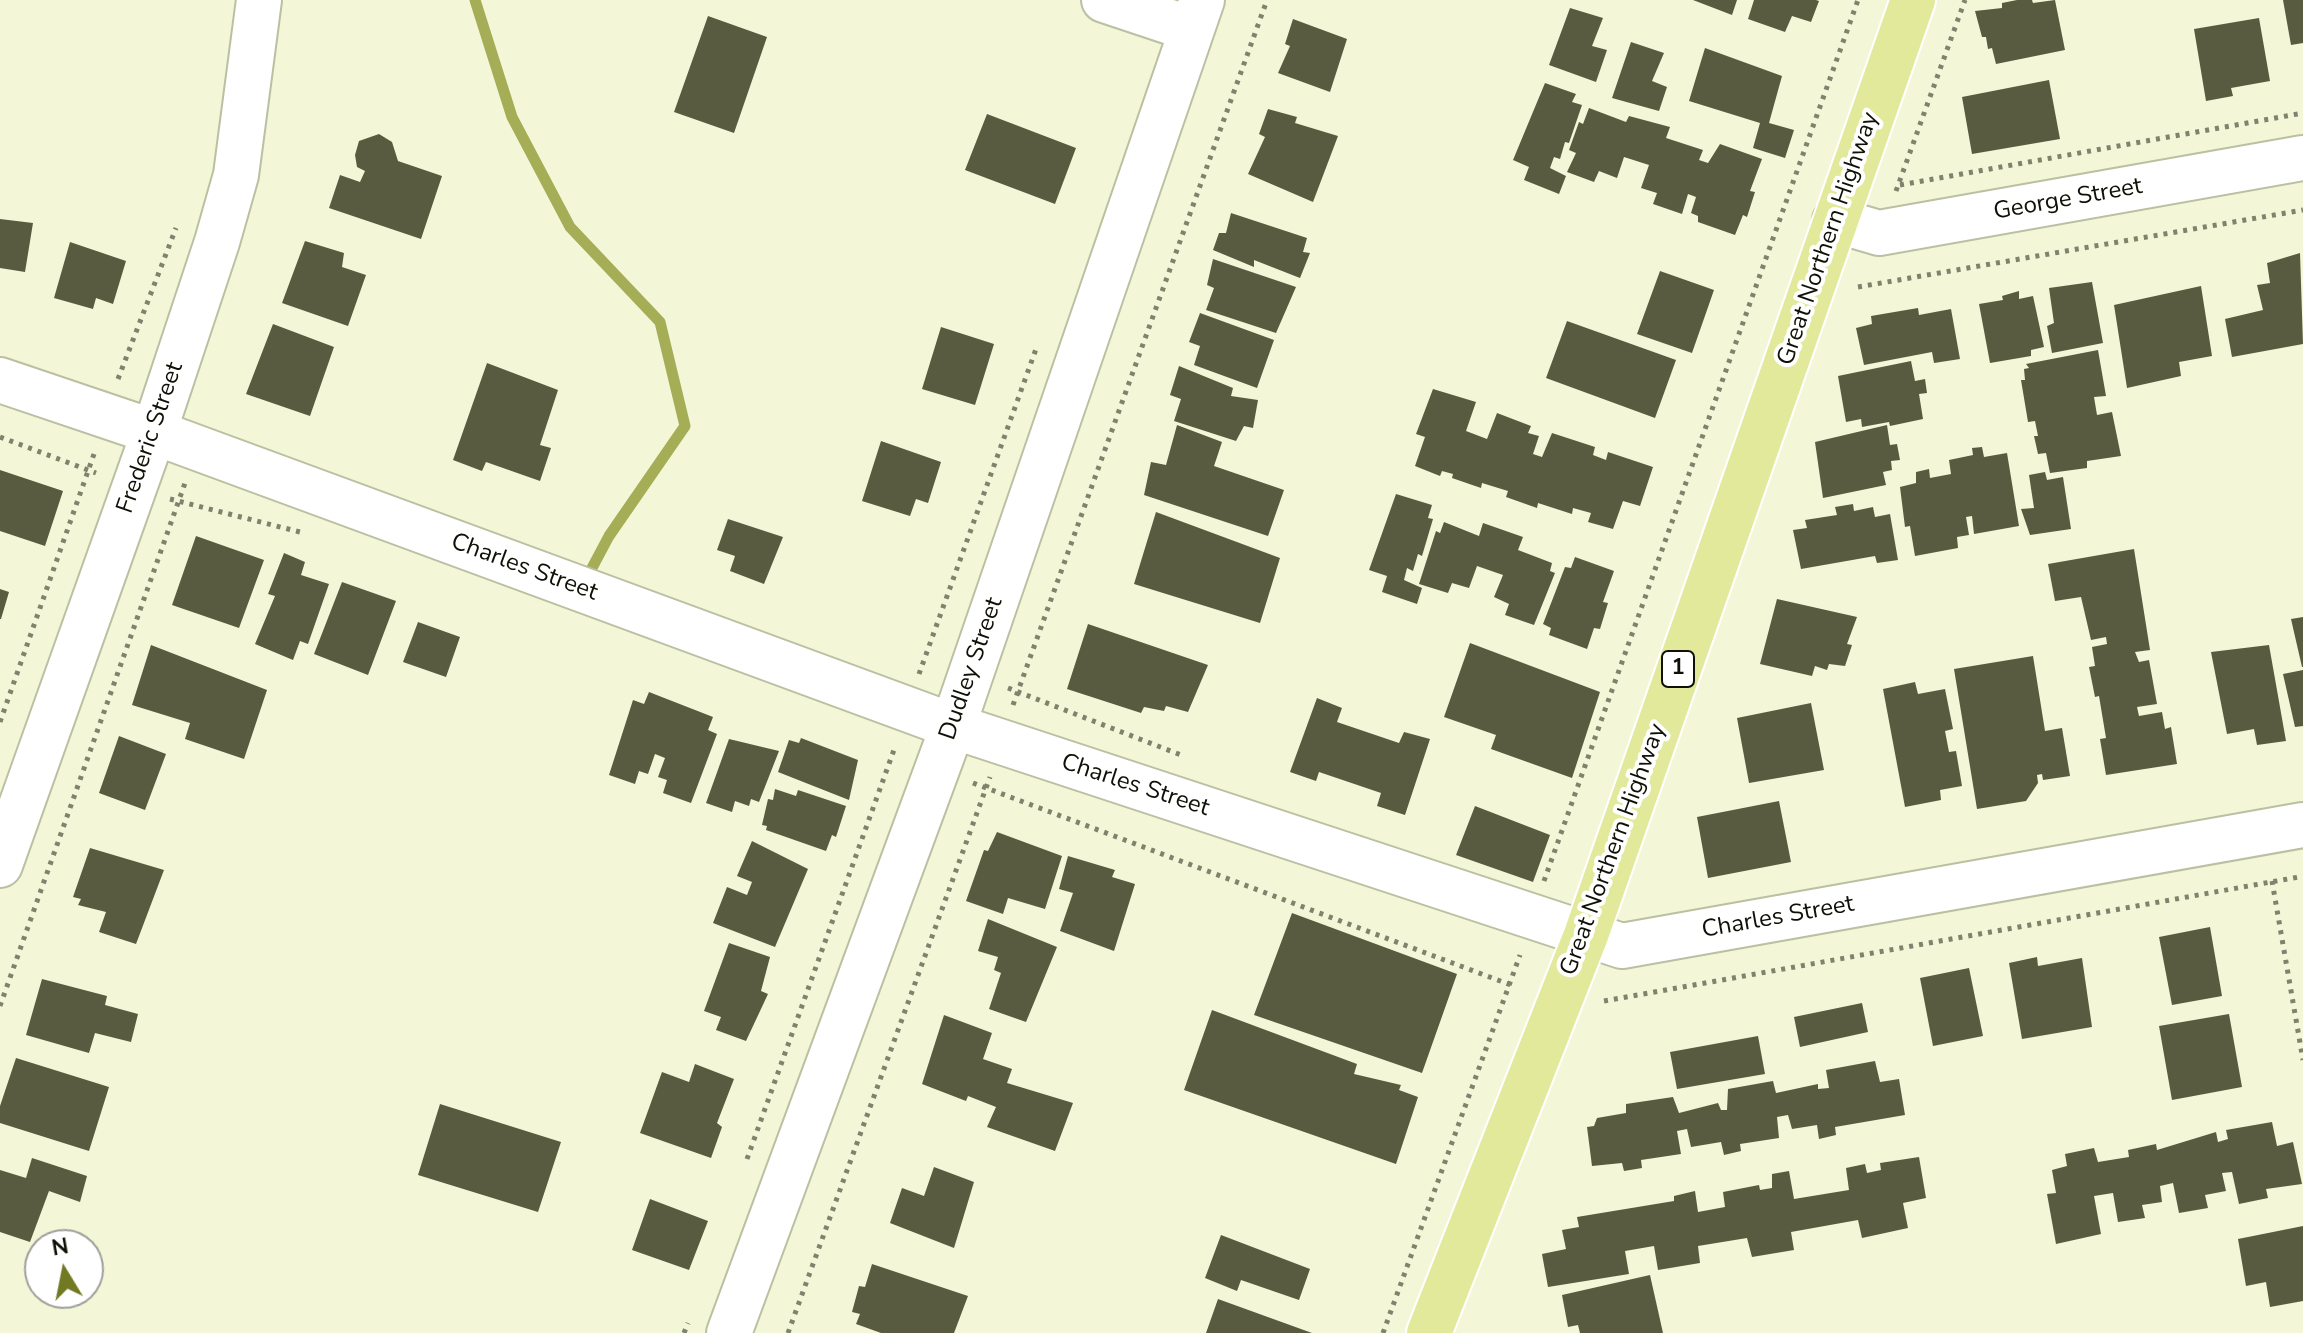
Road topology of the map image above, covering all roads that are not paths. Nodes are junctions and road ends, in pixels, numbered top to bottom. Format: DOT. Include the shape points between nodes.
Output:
graph roads {
  1 [pos="259,0"];
  2 [pos="1104,0"];
  3 [pos="1913,0"];
  4 [pos="1196,14"];
  5 [pos="2303,158"];
  6 [pos="1835,220"];
  7 [pos="0,380"];
  8 [pos="154,432"];
  9 [pos="953,726"];
  10 [pos="2303,825"];
  11 [pos="0,865"];
  12 [pos="1586,935"];
  13 [pos="709,1326"];
  14 [pos="1429,1333"];
  1 -- 8 [label="street, Frederic Street" via="236,175"];
  2 -- 4 [label="street"];
  3 -- 6 [label="main road, Great Northern Highway / 1"];
  4 -- 9 [label="street, Dudley Street"];
  5 -- 6 [label="street, George Street" via="1879,233"];
  6 -- 12 [label="main road, Great Northern Highway / 1"];
  7 -- 8 [label="street, Charles Street"];
  8 -- 9 [label="street, Charles Street"];
  8 -- 11 [label="street, Frederic Street"];
  9 -- 12 [label="street, Charles Street"];
  9 -- 13 [label="street, Dudley Street"];
  10 -- 12 [label="street, Charles Street" via="1622,946"];
  12 -- 14 [label="main road, Great Northern Highway / 1"];
}
